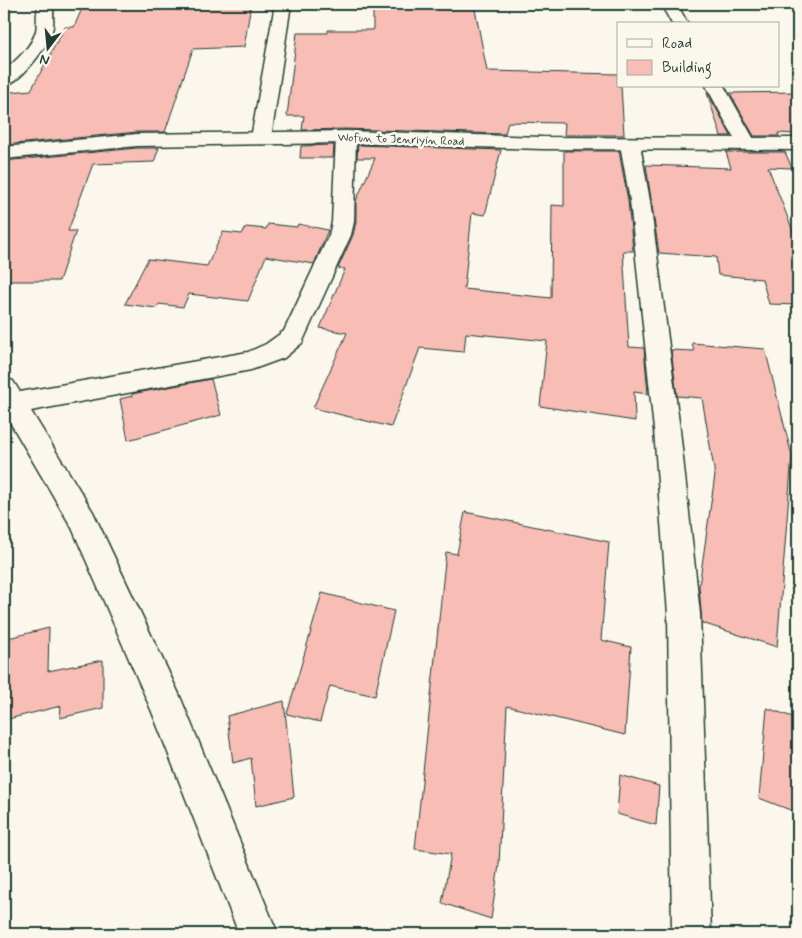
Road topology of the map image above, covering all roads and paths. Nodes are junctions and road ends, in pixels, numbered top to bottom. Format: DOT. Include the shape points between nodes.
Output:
graph roads {
  1 [pos="47,4"];
  2 [pos="283,4"];
  3 [pos="669,4"];
  4 [pos="679,22"];
  5 [pos="4,81"];
  6 [pos="716,88"];
  7 [pos="346,137"];
  8 [pos="261,138"];
  9 [pos="746,143"];
  10 [pos="630,144"];
  11 [pos="798,144"];
  12 [pos="4,153"];
  13 [pos="8,396"];
  14 [pos="258,934"];
  15 [pos="692,934"];
  1 -- 5 [label="street" via="40,43"];
  2 -- 8 [label="street"];
  3 -- 4 [label="street"];
  6 -- 9 [label="street"];
  7 -- 8 [label="street, Wofun to Jenriyin Road"];
  7 -- 10 [label="street, Wofun to Jenriyin Road"];
  7 -- 13 [label="street" via="340,235 294,337 275,351 251,361"];
  8 -- 12 [label="street, Wofun to Jenriyin Road" via="138,140"];
  9 -- 10 [label="street, Wofun to Jenriyin Road"];
  9 -- 11 [label="street, Wofun to Jenriyin Road"];
  10 -- 15 [label="street" via="640,201 667,430 684,614"];
  13 -- 14 [label="street" via="83,521 167,706"];
}
